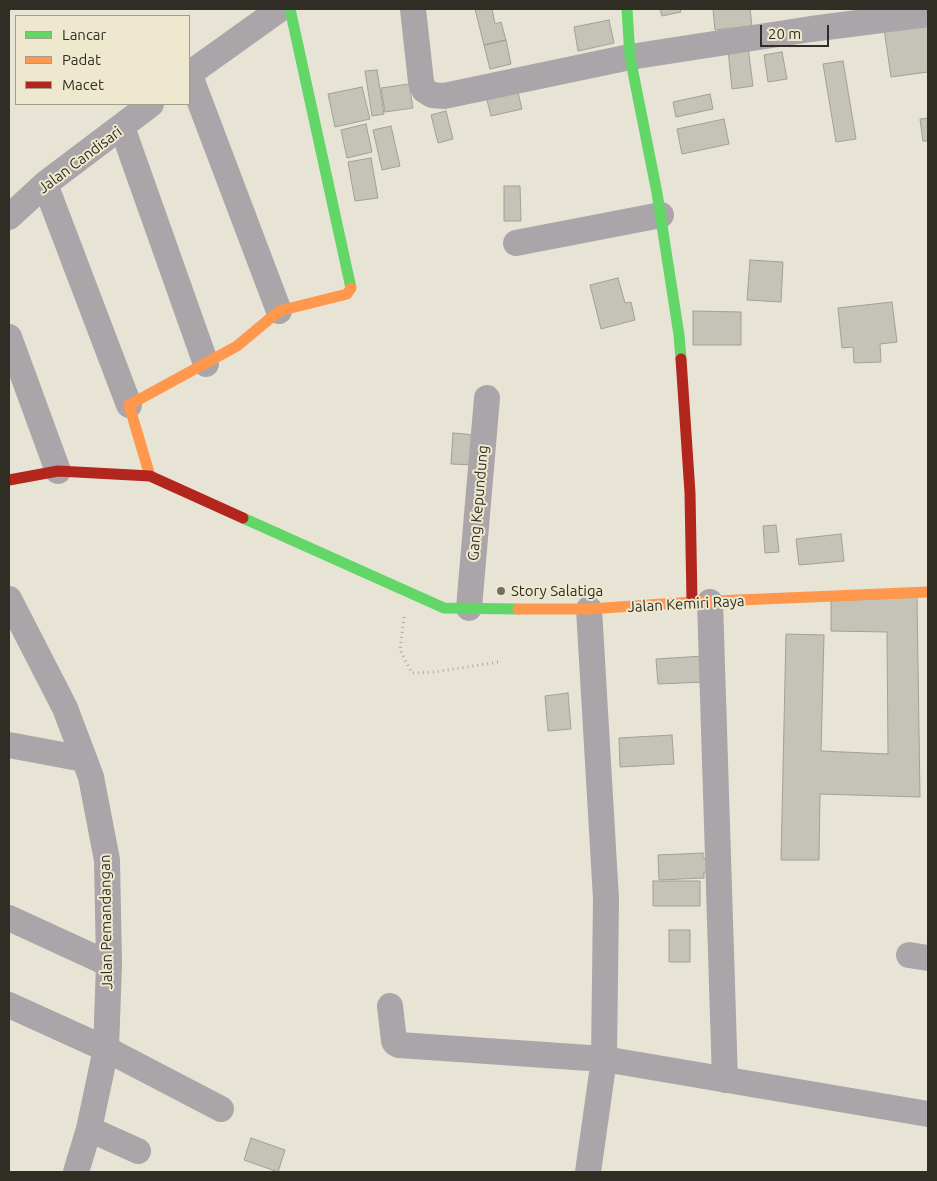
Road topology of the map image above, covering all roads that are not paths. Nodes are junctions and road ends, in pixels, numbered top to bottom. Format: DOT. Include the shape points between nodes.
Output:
graph roads {
  1 [pos="280,9"];
  2 [pos="290,9"];
  3 [pos="413,9"];
  4 [pos="627,9"];
  5 [pos="928,14"];
  6 [pos="630,56"];
  7 [pos="190,73"];
  8 [pos="190,77"];
  9 [pos="151,105"];
  10 [pos="122,128"];
  11 [pos="45,184"];
  12 [pos="661,215"];
  13 [pos="9,217"];
  14 [pos="516,243"];
  15 [pos="279,311"];
  16 [pos="9,337"];
  17 [pos="206,364"];
  18 [pos="487,398"];
  19 [pos="129,404"];
  20 [pos="58,471"];
  21 [pos="150,476"];
  22 [pos="9,480"];
  23 [pos="928,592"];
  24 [pos="9,599"];
  25 [pos="701,602"];
  26 [pos="457,608"];
  27 [pos="589,609"];
  28 [pos="9,745"];
  29 [pos="84,759"];
  30 [pos="9,918"];
  31 [pos="109,964"];
  32 [pos="9,1006"];
  33 [pos="390,1006"];
  34 [pos="106,1049"];
  35 [pos="604,1059"];
  36 [pos="726,1080"];
  37 [pos="221,1109"];
  38 [pos="928,1114"];
  39 [pos="89,1129"];
  40 [pos="138,1151"];
  41 [pos="76,1172"];
  42 [pos="588,1172"];
  1 -- 7 [label="street"];
  2 -- 15 [label="street" via="351,289 347,294"];
  3 -- 6 [label="street" via="421,82 424,90 432,95 444,96"];
  4 -- 6 [label="street"];
  5 -- 6 [label="street"];
  6 -- 12 [label="street"];
  8 -- 15 [label="street"];
  9 -- 10 [label="street, Jalan Candisari"];
  10 -- 11 [label="street, Jalan Candisari"];
  10 -- 17 [label="street"];
  11 -- 13 [label="street, Jalan Candisari"];
  11 -- 19 [label="street"];
  12 -- 14 [label="street"];
  12 -- 25 [label="street" via="679,335"];
  15 -- 17 [label="street" via="237,346"];
  16 -- 20 [label="street"];
  17 -- 19 [label="street"];
  18 -- 26 [label="street, Gang Kepundung"];
  19 -- 21 [label="street"];
  20 -- 21 [label="street"];
  20 -- 22 [label="street"];
  21 -- 26 [label="street" via="407,592"];
  23 -- 25 [label="street, Jalan Kemiri Raya"];
  24 -- 29 [label="street, Jalan Pemandangan" via="65,708"];
  25 -- 27 [label="street, Jalan Kemiri Raya"];
  25 -- 36 [label="street"];
  26 -- 27 [label="street, Jalan Kemiri Raya"];
  27 -- 35 [label="street" via="606,899"];
  28 -- 29 [label="street"];
  29 -- 31 [label="street, Jalan Pemandangan" via="91,777 107,860"];
  30 -- 31 [label="street"];
  31 -- 34 [label="street, Jalan Pemandangan"];
  32 -- 34 [label="street"];
  33 -- 35 [label="street" via="394,1041 399,1045"];
  34 -- 37 [label="street"];
  34 -- 39 [label="street, Jalan Pemandangan"];
  35 -- 36 [label="street"];
  35 -- 42 [label="street"];
  36 -- 38 [label="street"];
  39 -- 40 [label="street"];
  39 -- 41 [label="street, Jalan Pemandangan"];
}
